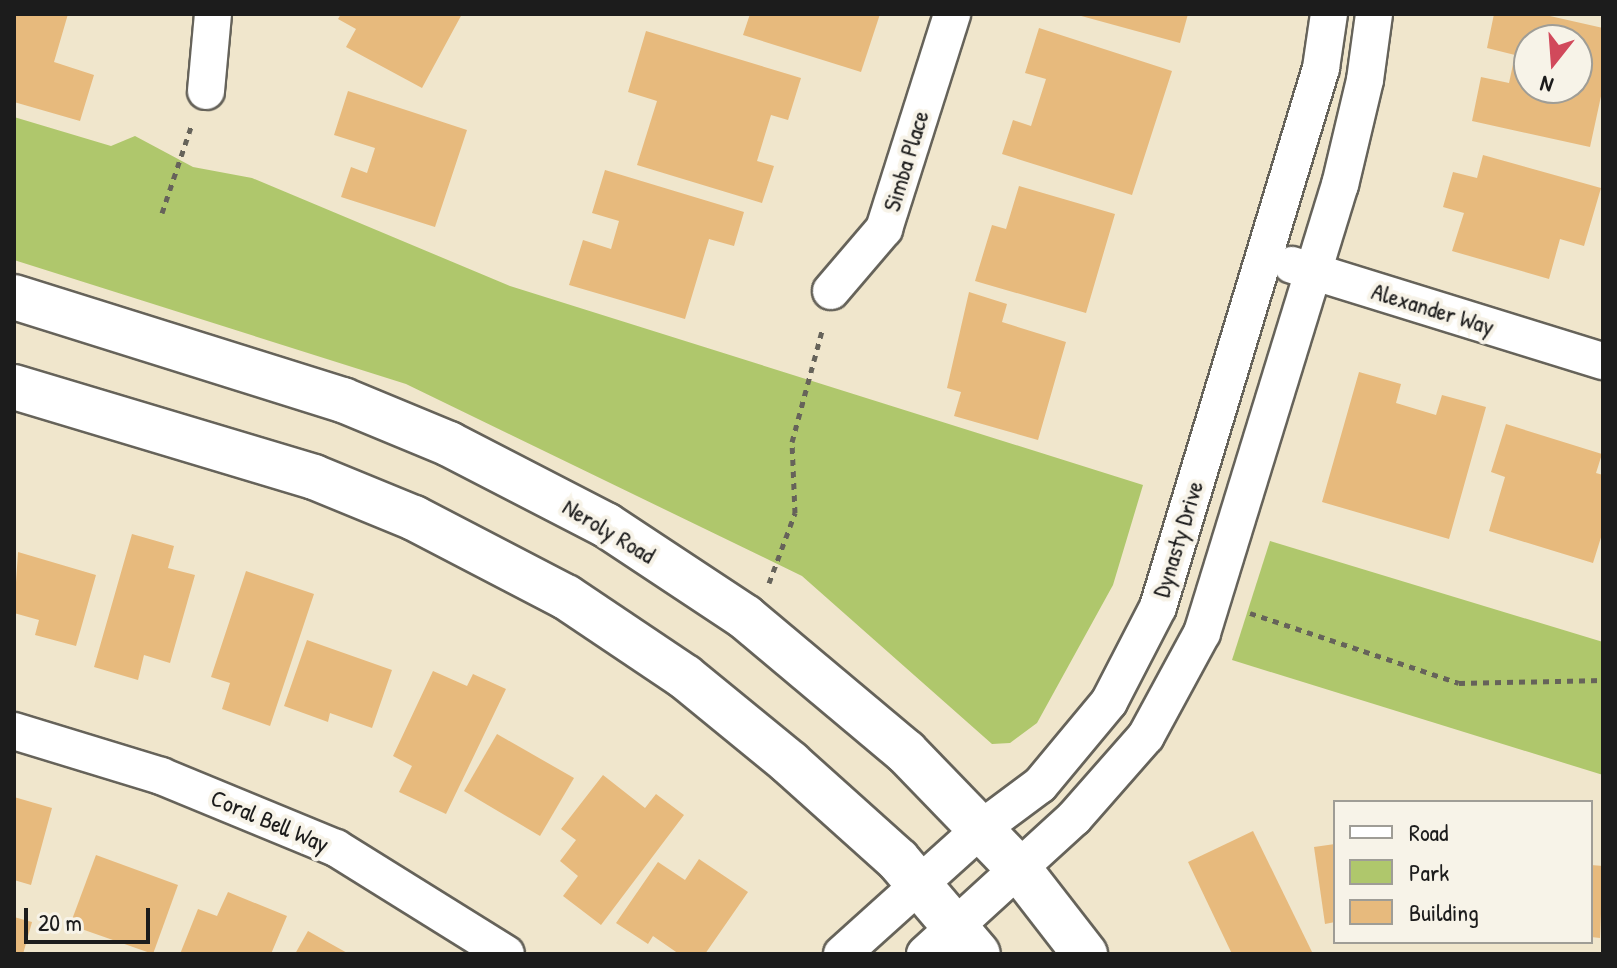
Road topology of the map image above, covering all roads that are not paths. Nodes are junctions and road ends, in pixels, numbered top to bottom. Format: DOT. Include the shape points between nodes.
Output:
graph roads {
  1 [pos="213,14"];
  2 [pos="952,14"];
  3 [pos="1329,14"];
  4 [pos="1374,14"];
  5 [pos="206,91"];
  6 [pos="1264,256"];
  7 [pos="1314,272"];
  8 [pos="831,291"];
  9 [pos="14,297"];
  10 [pos="1603,361"];
  11 [pos="14,387"];
  12 [pos="14,731"];
  13 [pos="982,828"];
  14 [pos="1019,869"];
  15 [pos="921,884"];
  16 [pos="953,945"];
  17 [pos="506,954"];
  18 [pos="842,954"];
  19 [pos="1085,954"];
  1 -- 5 [label="street"];
  2 -- 8 [label="street, Simba Place" via="884,229"];
  3 -- 6 [label="street, Dynasty Drive" via="1321,68"];
  4 -- 7 [label="street, Dynasty Drive" via="1365,80"];
  6 -- 7 [label="street, Alexander Way"];
  6 -- 13 [label="street, Dynasty Drive" via="1158,607 1109,702 1040,785"];
  7 -- 10 [label="street, Alexander Way"];
  7 -- 14 [label="street, Dynasty Drive" via="1202,633 1146,736 1074,818"];
  9 -- 13 [label="street, Neroly Road" via="343,400 449,444 606,525 745,617 906,752"];
  11 -- 15 [label="street" via="314,477 414,518 566,597 685,677 790,763"];
  12 -- 17 [label="street, Coral Bell Way" via="161,776 336,848"];
  13 -- 14 [label="street, Neroly Road"];
  13 -- 15 [label="street, Dynasty Drive"];
  14 -- 16 [label="street, Dynasty Drive"];
  14 -- 19 [label="street, Neroly Road"];
  15 -- 16 [label="street"];
  15 -- 18 [label="street, Dynasty Drive"];
}
